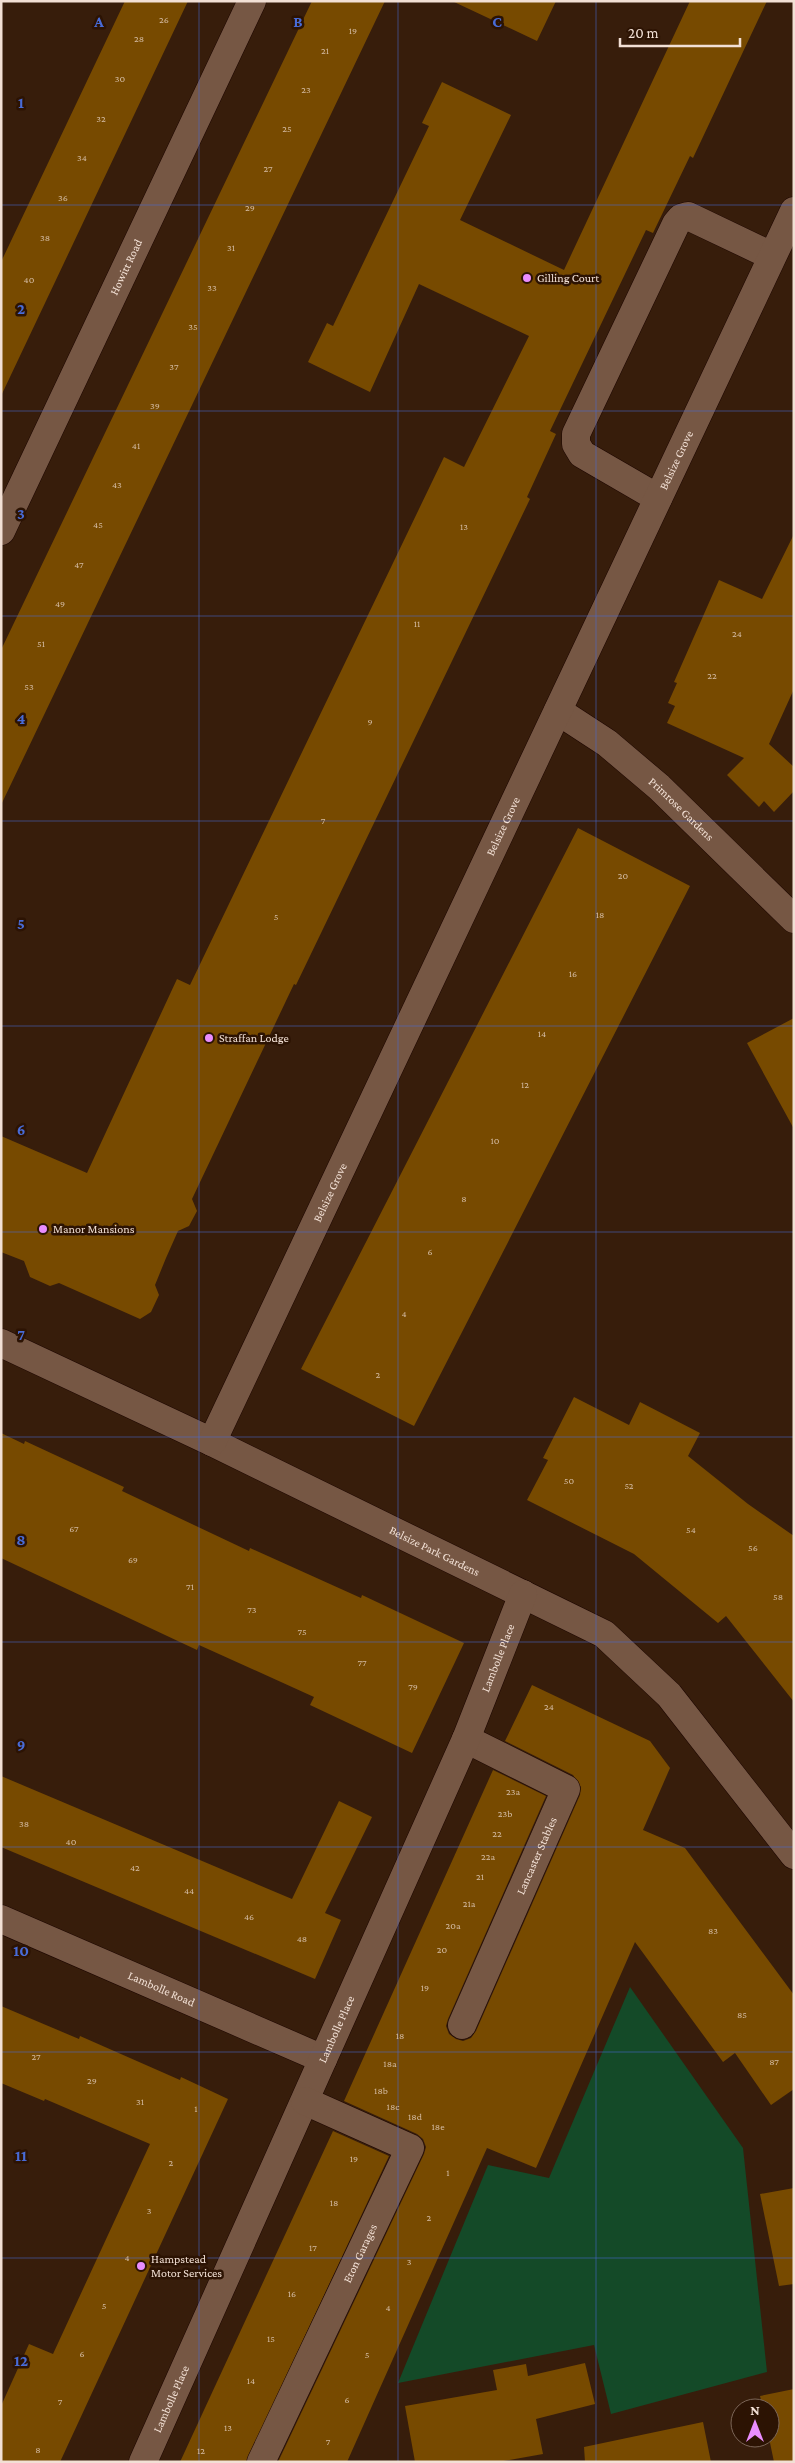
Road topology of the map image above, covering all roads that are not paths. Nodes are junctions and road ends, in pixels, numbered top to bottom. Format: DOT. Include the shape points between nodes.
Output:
graph roads {
  1 [pos="252,1"];
  2 [pos="794,211"];
  3 [pos="772,256"];
  4 [pos="658,498"];
  5 [pos="1,531"];
  6 [pos="558,712"];
  7 [pos="794,919"];
  8 [pos="1,1343"];
  9 [pos="212,1442"];
  10 [pos="523,1594"];
  11 [pos="466,1740"];
  12 [pos="794,1855"];
  13 [pos="1,1919"];
  14 [pos="462,2025"];
  15 [pos="323,2059"];
  16 [pos="305,2101"];
  17 [pos="143,2462"];
  18 [pos="261,2462"];
  1 -- 5 [label="street, Howitt Road"];
  2 -- 3 [label="street, Belsize Grove"];
  3 -- 4 [label="street, Belsize Grove"];
  3 -- 4 [label="street" via="688,216 681,218 576,434 576,444 582,454"];
  4 -- 6 [label="street, Belsize Grove"];
  6 -- 7 [label="street, Primrose Gardens" via="607,743 659,787"];
  6 -- 9 [label="street, Belsize Grove"];
  8 -- 9 [label="street, Belsize Park Gardens"];
  9 -- 10 [label="street, Belsize Park Gardens"];
  10 -- 11 [label="street, Lambolle Place"];
  10 -- 12 [label="street, Belsize Park Gardens" via="604,1634 669,1695"];
  11 -- 14 [label="street, Lancaster Stables" via="566,1789"];
  11 -- 15 [label="street, Lambolle Place"];
  13 -- 15 [label="street, Lambolle Road"];
  15 -- 16 [label="street, Lambolle Place"];
  16 -- 17 [label="street, Lambolle Place"];
  16 -- 18 [label="street, Eton Garages" via="410,2148"];
}
